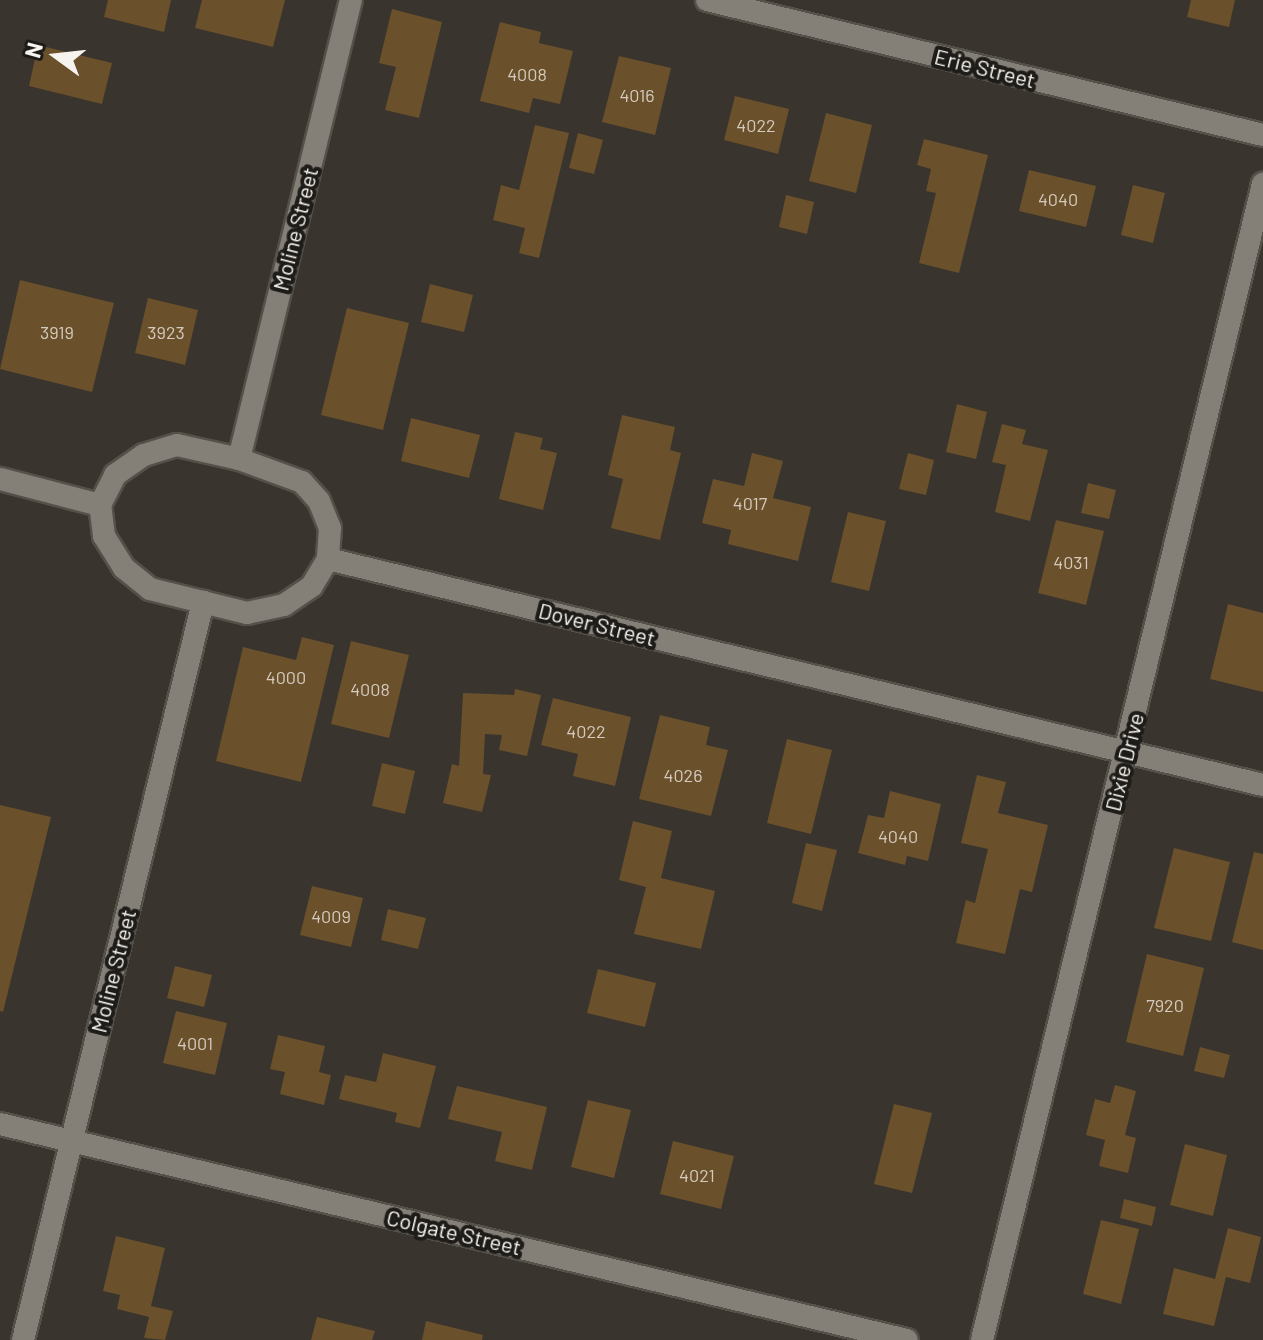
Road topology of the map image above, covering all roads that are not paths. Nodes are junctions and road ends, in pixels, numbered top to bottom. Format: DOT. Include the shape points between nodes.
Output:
graph roads {
  1 [pos="351,0"];
  2 [pos="707,0"];
  3 [pos="1263,135"];
  4 [pos="1263,184"];
  5 [pos="239,459"];
  6 [pos="0,479"];
  7 [pos="100,505"];
  8 [pos="328,559"];
  9 [pos="203,602"];
  10 [pos="1126,752"];
  11 [pos="1263,785"];
  12 [pos="0,1124"];
  13 [pos="72,1141"];
  14 [pos="23,1340"];
  15 [pos="907,1340"];
  16 [pos="982,1340"];
  1 -- 5 [label="street, Moline Street"];
  2 -- 3 [label="street, Erie Street"];
  4 -- 10 [label="street, Dixie Drive"];
  5 -- 7 [label="street" via="177,445 144,455 115,475"];
  5 -- 8 [label="street" via="302,482 319,501 330,528"];
  6 -- 7 [label="street"];
  7 -- 9 [label="street" via="104,536 124,568 150,589"];
  8 -- 9 [label="street" via="312,586 284,605 247,613"];
  8 -- 10 [label="street, Dover Street"];
  9 -- 13 [label="street, Moline Street"];
  10 -- 11 [label="street, Dover Street"];
  10 -- 16 [label="street, Dixie Drive"];
  12 -- 13 [label="street, Colgate Street"];
  13 -- 14 [label="street, Moline Street"];
  13 -- 15 [label="street, Colgate Street"];
}
